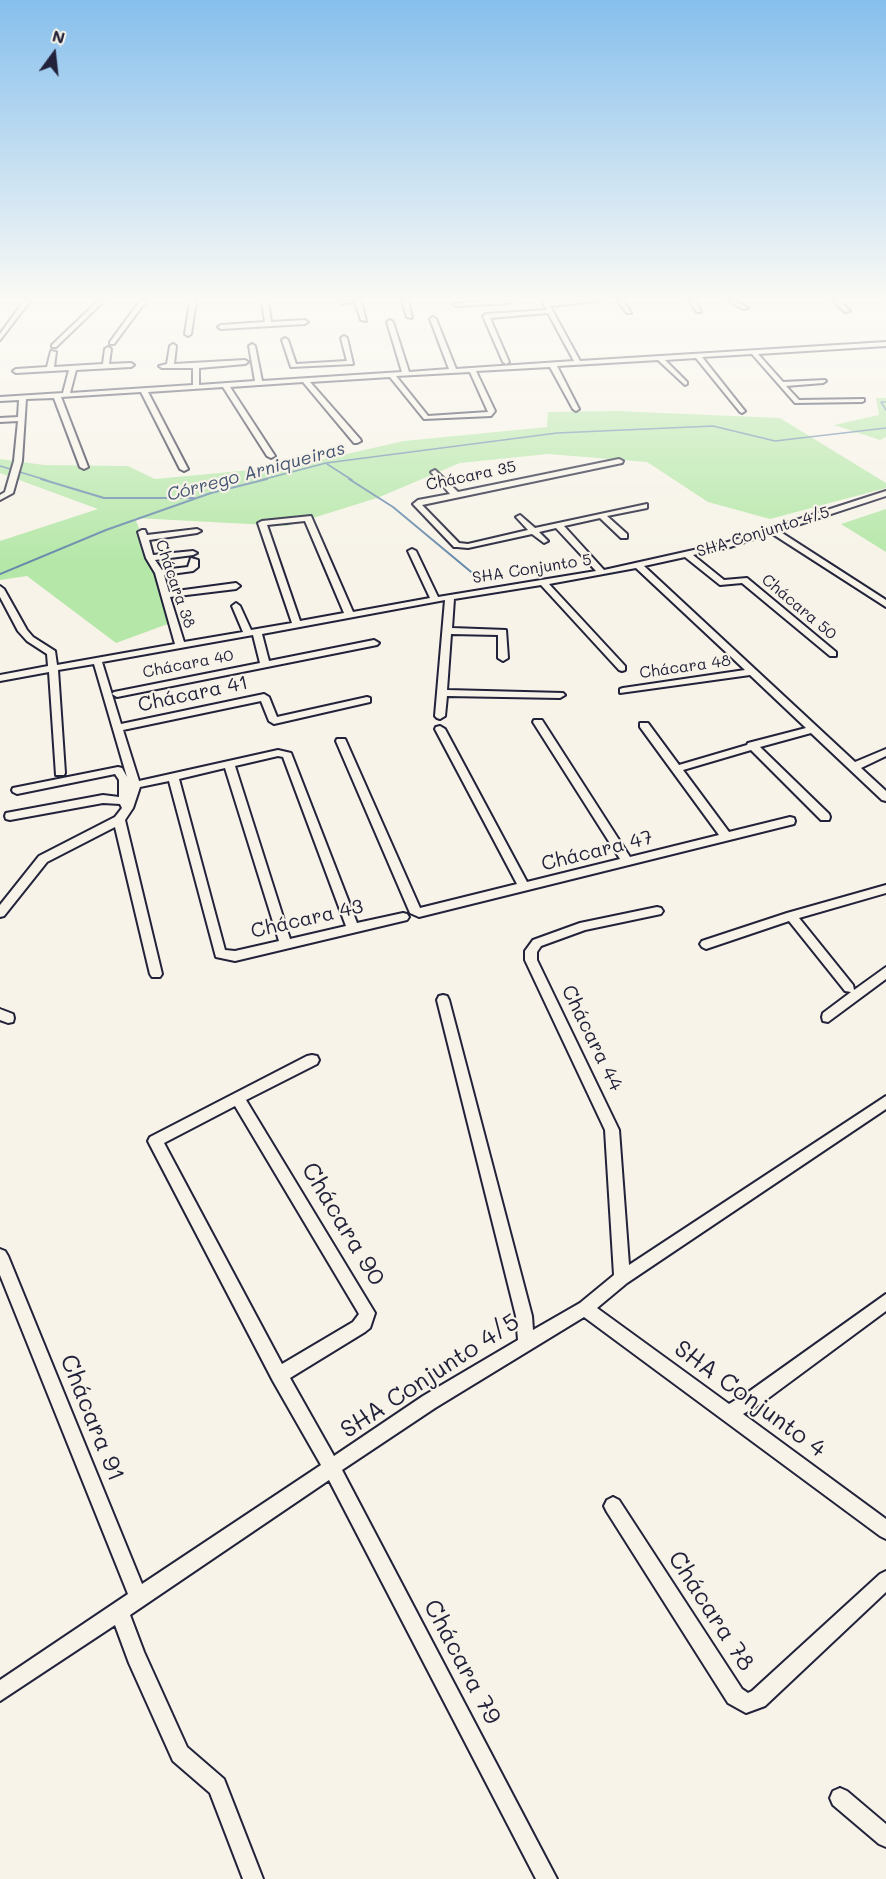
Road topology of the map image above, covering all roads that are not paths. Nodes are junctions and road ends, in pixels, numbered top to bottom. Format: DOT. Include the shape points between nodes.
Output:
graph roads {
  1 [pos="68,389"];
  2 [pos="174,389"];
  3 [pos="227,389"];
  4 [pos="312,389"];
  5 [pos="403,389"];
  6 [pos="481,389"];
  7 [pos="565,389"];
  8 [pos="724,389"];
  9 [pos="785,389"];
  10 [pos="144,391"];
  11 [pos="66,395"];
  12 [pos="57,396"];
  13 [pos="23,398"];
  14 [pos="0,399"];
  15 [pos="862,400"];
  16 [pos="576,409"];
  17 [pos="742,411"];
  18 [pos="21,419"];
  19 [pos="0,420"];
  20 [pos="357,441"];
  21 [pos="271,456"];
  22 [pos="619,461"];
  23 [pos="84,467"];
  24 [pos="184,469"];
  25 [pos="435,472"];
  26 [pos="886,493"];
  27 [pos="455,494"];
  28 [pos="0,498"];
  29 [pos="644,506"];
  30 [pos="601,515"];
  31 [pos="520,517"];
  32 [pos="558,525"];
  33 [pos="533,530"];
  34 [pos="772,530"];
  35 [pos="197,531"];
  36 [pos="624,536"];
  37 [pos="544,541"];
  38 [pos="412,551"];
  39 [pos="687,554"];
  40 [pos="150,558"];
  41 [pos="638,565"];
  42 [pos="159,573"];
  43 [pos="602,573"];
  44 [pos="543,582"];
  45 [pos="236,586"];
  46 [pos="0,589"];
  47 [pos="166,595"];
  48 [pos="450,597"];
  49 [pos="435,599"];
  50 [pos="886,604"];
  51 [pos="236,606"];
  52 [pos="350,615"];
  53 [pos="297,625"];
  54 [pos="447,631"];
  55 [pos="253,633"];
  56 [pos="374,643"];
  57 [pos="180,645"];
  58 [pos="832,654"];
  59 [pos="503,658"];
  60 [pos="97,660"];
  61 [pos="265,664"];
  62 [pos="54,668"];
  63 [pos="622,668"];
  64 [pos="752,672"];
  65 [pos="0,678"];
  66 [pos="623,691"];
  67 [pos="443,693"];
  68 [pos="117,694"];
  69 [pos="560,695"];
  70 [pos="367,700"];
  71 [pos="441,716"];
  72 [pos="538,722"];
  73 [pos="644,725"];
  74 [pos="118,728"];
  75 [pos="440,729"];
  76 [pos="812,729"];
  77 [pos="341,741"];
  78 [pos="752,745"];
  79 [pos="886,752"];
  80 [pos="229,764"];
  81 [pos="853,767"];
  82 [pos="676,769"];
  83 [pos="60,773"];
  84 [pos="173,776"];
  85 [pos="135,785"];
  86 [pos="17,790"];
  87 [pos="886,797"];
  88 [pos="126,804"];
  89 [pos="10,816"];
  90 [pos="825,817"];
  91 [pos="119,820"];
  92 [pos="790,821"];
  93 [pos="726,837"];
  94 [pos="628,862"];
  95 [pos="525,888"];
  96 [pos="886,890"];
  97 [pos="657,911"];
  98 [pos="0,913"];
  99 [pos="408,914"];
  100 [pos="791,916"];
  101 [pos="353,928"];
  102 [pos="286,944"];
  103 [pos="706,944"];
  104 [pos="886,972"];
  105 [pos="156,974"];
  106 [pos="849,988"];
  107 [pos="443,1000"];
  108 [pos="828,1017"];
  109 [pos="312,1060"];
  110 [pos="237,1097"];
  111 [pos="886,1102"];
  112 [pos="0,1256"];
  113 [pos="622,1278"];
  114 [pos="886,1302"];
  115 [pos="585,1308"];
  116 [pos="525,1342"];
  117 [pos="279,1375"];
  118 [pos="728,1414"];
  119 [pos="332,1468"];
  120 [pos="613,1506"];
  121 [pos="886,1530"];
  122 [pos="886,1580"];
  123 [pos="139,1598"];
  124 [pos="119,1611"];
  125 [pos="0,1691"];
  126 [pos="840,1798"];
  127 [pos="886,1837"];
  128 [pos="253,1879"];
  129 [pos="547,1879"];
  1 -- 11 [label="street"];
  2 -- 10 [label="street"];
  3 -- 21 [label="street"];
  4 -- 20 [label="street"];
  5 -- 6 [label="street" via="426,418 491,414"];
  7 -- 16 [label="street"];
  8 -- 17 [label="street"];
  9 -- 15 [label="street" via="799,403"];
  10 -- 11 [label="street"];
  10 -- 24 [label="street"];
  11 -- 12 [label="street"];
  12 -- 13 [label="street"];
  12 -- 23 [label="street"];
  13 -- 14 [label="street"];
  13 -- 18 [label="street"];
  18 -- 19 [label="street"];
  18 -- 28 [label="street" via="18,461 9,493"];
  22 -- 27 [label="street, Chácara 35"];
  25 -- 27 [label="street"];
  26 -- 34 [label="street, SHA Conjunto 4/5"];
  27 -- 33 [label="street, Chácara 35" via="417,504 457,545 468,546"];
  29 -- 30 [label="street, Chácara 35"];
  30 -- 32 [label="street, Chácara 35"];
  30 -- 36 [label="street"];
  31 -- 33 [label="street"];
  32 -- 33 [label="street, Chácara 35"];
  32 -- 43 [label="street"];
  33 -- 37 [label="street"];
  34 -- 39 [label="street, SHA Conjunto 4/5"];
  34 -- 50 [label="street"];
  35 -- 40 [label="street, Chácara 38" via="143,535"];
  38 -- 49 [label="street"];
  39 -- 41 [label="street, SHA Conjunto 4/5"];
  39 -- 58 [label="street, Chácara 50" via="717,580 744,580"];
  40 -- 42 [label="street, Chácara 38"];
  40 -- 42 [label="street" via="194,556 194,567 190,569"];
  41 -- 43 [label="street, SHA Conjunto 5"];
  41 -- 64 [label="street"];
  42 -- 47 [label="street, Chácara 38"];
  43 -- 44 [label="street, SHA Conjunto 5"];
  44 -- 48 [label="street, SHA Conjunto 5"];
  44 -- 63 [label="street"];
  45 -- 47 [label="street"];
  46 -- 62 [label="street" via="23,631 52,653"];
  47 -- 57 [label="street, Chácara 38"];
  48 -- 49 [label="street, SHA Conjunto 5"];
  48 -- 54 [label="street"];
  49 -- 52 [label="street, SHA Conjunto 5"];
  51 -- 55 [label="street, Chácara 40"];
  52 -- 53 [label="street, SHA Conjunto 5"];
  52 -- 53 [label="street" via="308,518 262,523"];
  53 -- 55 [label="street, SHA Conjunto 5"];
  54 -- 59 [label="street" via="503,632"];
  54 -- 67 [label="street"];
  55 -- 57 [label="street, SHA Conjunto 5"];
  55 -- 61 [label="street, Chácara 40"];
  56 -- 61 [label="street, Chácara 40"];
  57 -- 60 [label="street, SHA Conjunto 5"];
  60 -- 62 [label="street, SHA Conjunto 5"];
  60 -- 74 [label="street"];
  61 -- 68 [label="street, Chácara 40"];
  62 -- 65 [label="street, SHA Conjunto 5"];
  62 -- 83 [label="street"];
  64 -- 66 [label="street, Chácara 48"];
  64 -- 76 [label="street"];
  67 -- 69 [label="street"];
  67 -- 71 [label="street"];
  70 -- 74 [label="street, Chácara 41" via="274,721 264,697"];
  72 -- 94 [label="street"];
  73 -- 82 [label="street"];
  74 -- 85 [label="street"];
  75 -- 95 [label="street"];
  76 -- 78 [label="street"];
  76 -- 81 [label="street"];
  77 -- 99 [label="street"];
  78 -- 82 [label="street"];
  78 -- 90 [label="street"];
  79 -- 81 [label="street"];
  80 -- 84 [label="street"];
  80 -- 101 [label="street" via="278,753 287,755"];
  80 -- 102 [label="street"];
  81 -- 87 [label="street"];
  82 -- 93 [label="street"];
  84 -- 85 [label="street"];
  84 -- 102 [label="street, Chácara 43" via="220,954 235,957"];
  85 -- 88 [label="street"];
  86 -- 88 [label="street" via="118,770 124,780"];
  88 -- 89 [label="street" via="103,800"];
  88 -- 91 [label="street"];
  91 -- 98 [label="street" via="43,859"];
  91 -- 105 [label="street"];
  92 -- 93 [label="street, Chácara 47"];
  93 -- 94 [label="street, Chácara 47"];
  94 -- 95 [label="street, Chácara 47"];
  95 -- 99 [label="street, Chácara 47"];
  96 -- 100 [label="street"];
  97 -- 113 [label="street, Chácara 44" via="584,926 537,943 531,951 531,960 612,1130"];
  99 -- 101 [label="street, Chácara 43"];
  100 -- 103 [label="street"];
  100 -- 106 [label="street"];
  101 -- 102 [label="street, Chácara 43"];
  104 -- 108 [label="street"];
  107 -- 116 [label="street" via="524,1316"];
  109 -- 110 [label="street"];
  110 -- 117 [label="street" via="155,1141"];
  110 -- 117 [label="street, Chácara 90" via="367,1312 359,1327"];
  111 -- 113 [label="street, SHA Conjunto 4/5"];
  112 -- 123 [label="street, Chácara 91"];
  113 -- 115 [label="street, SHA Conjunto 4/5"];
  114 -- 118 [label="street"];
  115 -- 116 [label="street, SHA Conjunto 4/5"];
  115 -- 118 [label="street, SHA Conjunto 4"];
  116 -- 119 [label="street, SHA Conjunto 4/5" via="429,1401"];
  117 -- 119 [label="street"];
  118 -- 121 [label="street, SHA Conjunto 4"];
  119 -- 123 [label="street, SHA Conjunto 4/5"];
  119 -- 129 [label="street, Chácara 79"];
  120 -- 122 [label="street, Chácara 78" via="735,1696 746,1702 758,1699"];
  123 -- 124 [label="street, SHA Conjunto 4/5"];
  124 -- 125 [label="street, SHA Conjunto 4/5"];
  124 -- 128 [label="street" via="180,1754 217,1786"];
  126 -- 127 [label="street"];
}
